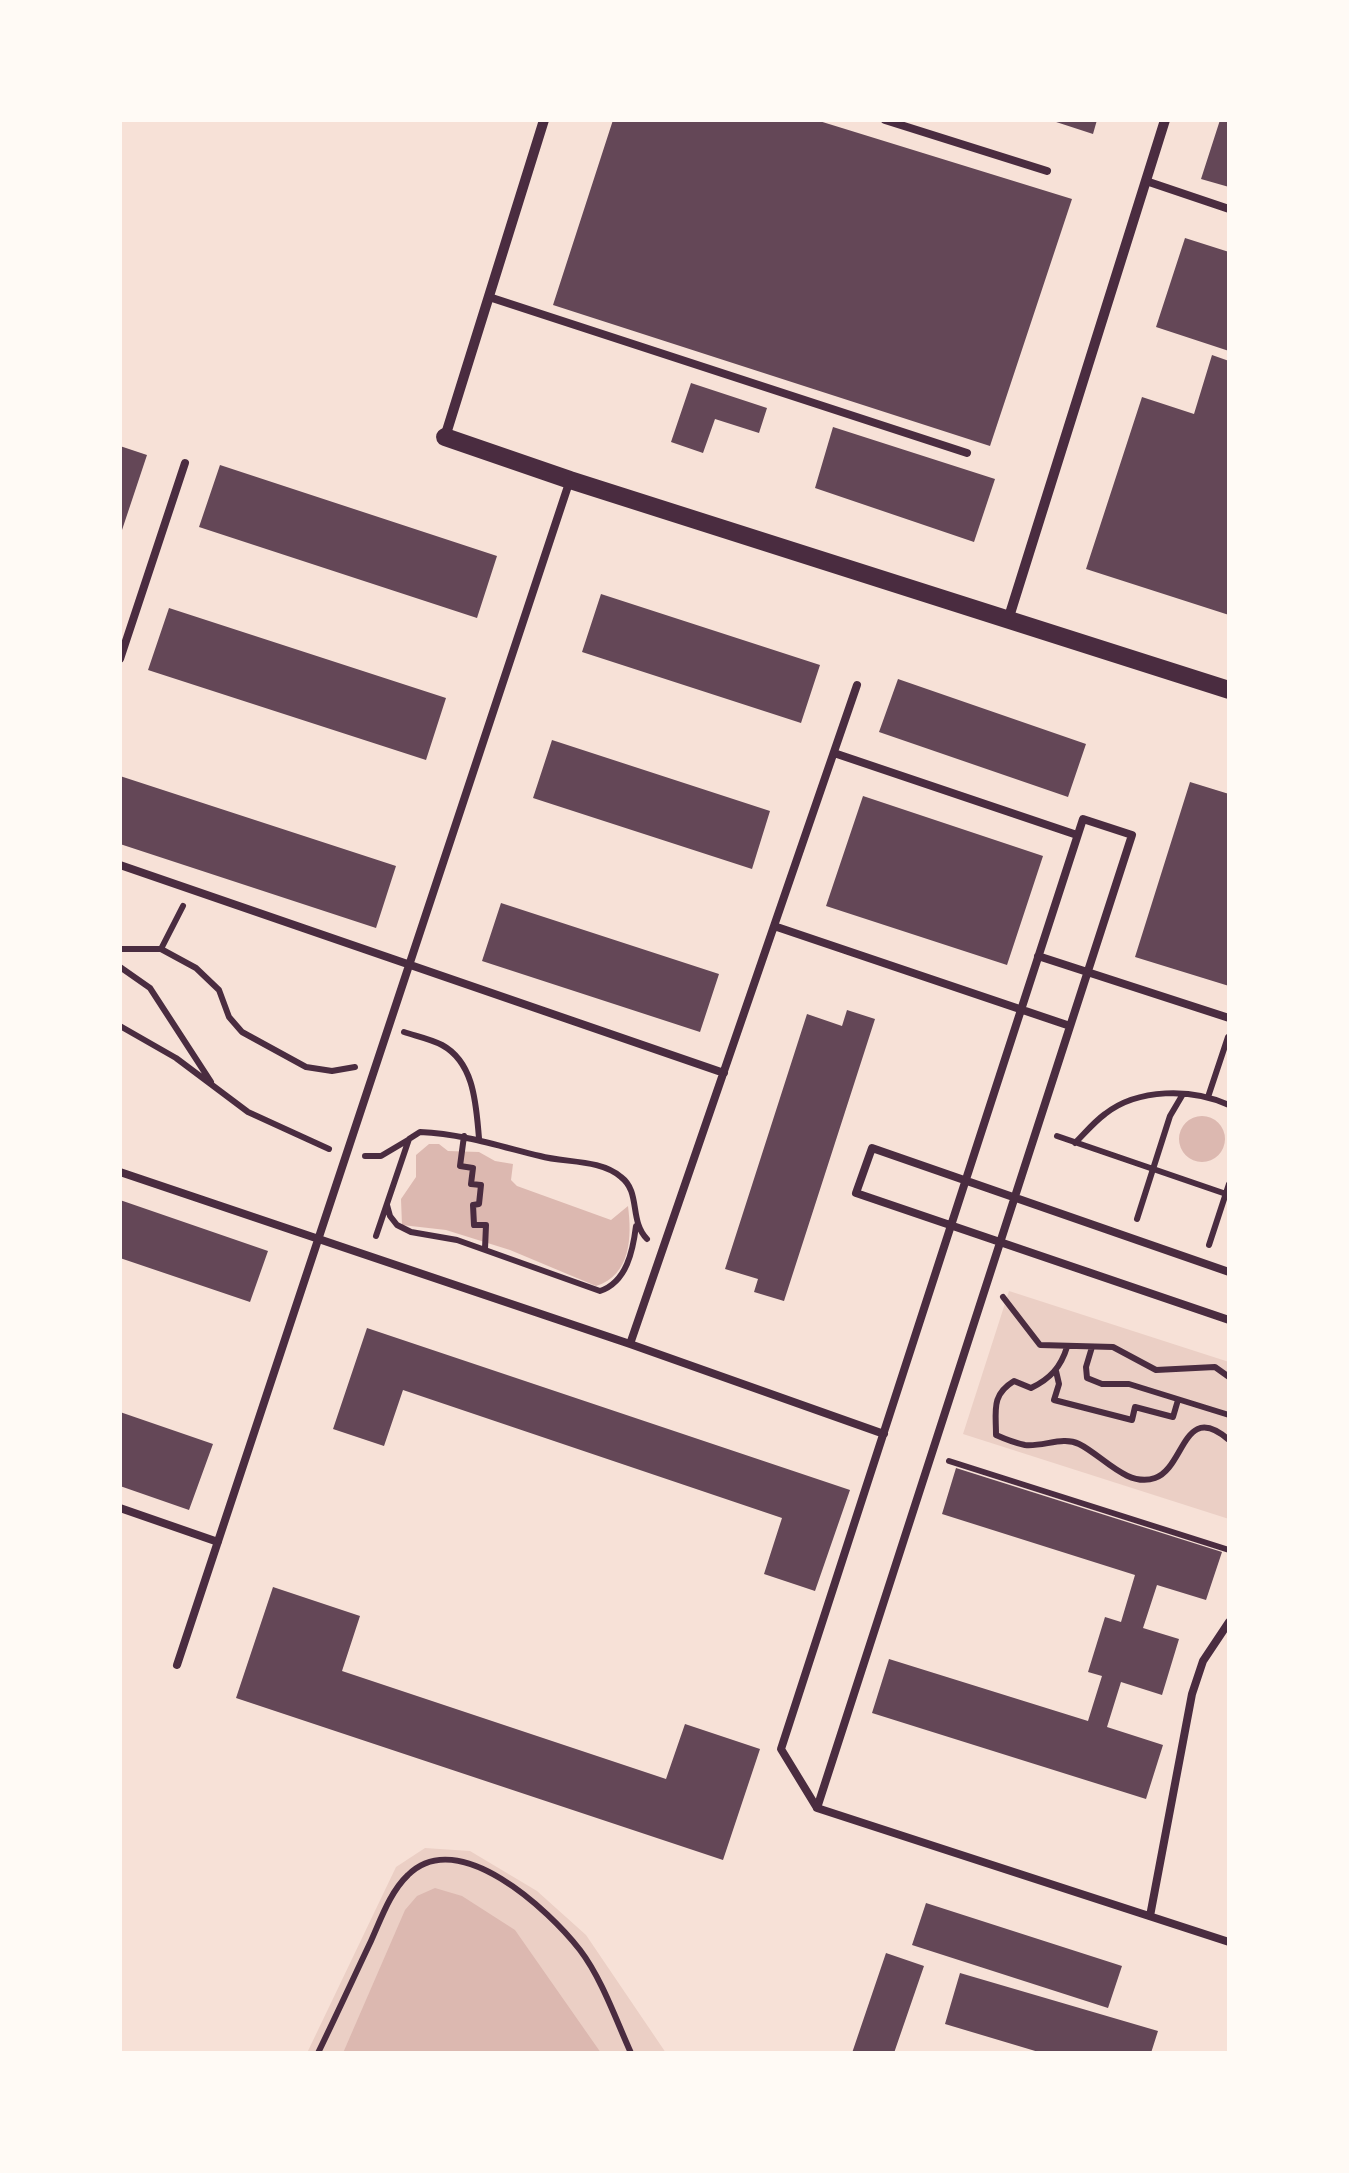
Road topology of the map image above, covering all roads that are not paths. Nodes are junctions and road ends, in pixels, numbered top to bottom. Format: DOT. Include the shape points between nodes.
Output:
graph roads {
  1 [pos="544,120"];
  2 [pos="886,120"];
  3 [pos="1165,120"];
  4 [pos="1047,172"];
  5 [pos="1146,181"];
  6 [pos="1229,208"];
  7 [pos="488,298"];
  8 [pos="445,437"];
  9 [pos="966,454"];
  10 [pos="185,463"];
  11 [pos="570,480"];
  12 [pos="1008,620"];
  13 [pos="120,659"];
  14 [pos="857,685"];
  15 [pos="1229,690"];
  16 [pos="834,752"];
  17 [pos="1077,835"];
  18 [pos="120,865"];
  19 [pos="774,926"];
  20 [pos="1038,956"];
  21 [pos="409,965"];
  22 [pos="1088,972"];
  23 [pos="1021,1009"];
  24 [pos="1229,1018"];
  25 [pos="1070,1026"];
  26 [pos="724,1073"];
  27 [pos="120,1172"];
  28 [pos="966,1181"];
  29 [pos="1015,1198"];
  30 [pos="951,1225"];
  31 [pos="318,1239"];
  32 [pos="1000,1242"];
  33 [pos="1229,1272"];
  34 [pos="1229,1320"];
  35 [pos="630,1344"];
  36 [pos="884,1434"];
  37 [pos="120,1508"];
  38 [pos="218,1542"];
  39 [pos="1229,1622"];
  40 [pos="177,1665"];
  41 [pos="817,1808"];
  42 [pos="1150,1916"];
  43 [pos="1229,1942"];
  1 -- 7 [label="street"];
  2 -- 4 [label="lane"];
  3 -- 5 [label="street"];
  5 -- 6 [label="lane"];
  5 -- 12 [label="street"];
  7 -- 8 [label="street"];
  7 -- 9 [label="lane"];
  8 -- 11 [label="street"];
  10 -- 13 [label="lane"];
  11 -- 12 [label="street"];
  11 -- 21 [label="lane"];
  12 -- 15 [label="street"];
  14 -- 16 [label="lane"];
  16 -- 17 [label="lane"];
  16 -- 19 [label="lane"];
  17 -- 20 [label="lane"];
  17 -- 22 [label="lane" via="1083,819 1132,835"];
  18 -- 21 [label="lane"];
  19 -- 23 [label="lane"];
  19 -- 26 [label="lane"];
  20 -- 22 [label="lane"];
  20 -- 23 [label="lane"];
  21 -- 26 [label="lane"];
  21 -- 31 [label="lane"];
  22 -- 24 [label="lane"];
  22 -- 25 [label="lane"];
  23 -- 25 [label="lane"];
  23 -- 28 [label="lane"];
  25 -- 29 [label="lane"];
  26 -- 35 [label="lane"];
  27 -- 31 [label="lane"];
  28 -- 29 [label="lane"];
  28 -- 30 [label="lane"];
  28 -- 30 [label="lane" via="872,1148 856,1193"];
  29 -- 32 [label="lane"];
  29 -- 33 [label="lane"];
  30 -- 32 [label="lane"];
  30 -- 36 [label="lane"];
  31 -- 35 [label="lane"];
  31 -- 38 [label="lane"];
  32 -- 34 [label="lane"];
  32 -- 41 [label="lane"];
  35 -- 36 [label="lane"];
  36 -- 41 [label="lane" via="781,1749"];
  37 -- 38 [label="lane"];
  38 -- 40 [label="lane"];
  39 -- 42 [label="lane" via="1192,1694"];
  41 -- 42 [label="lane"];
  42 -- 43 [label="lane"];
}
